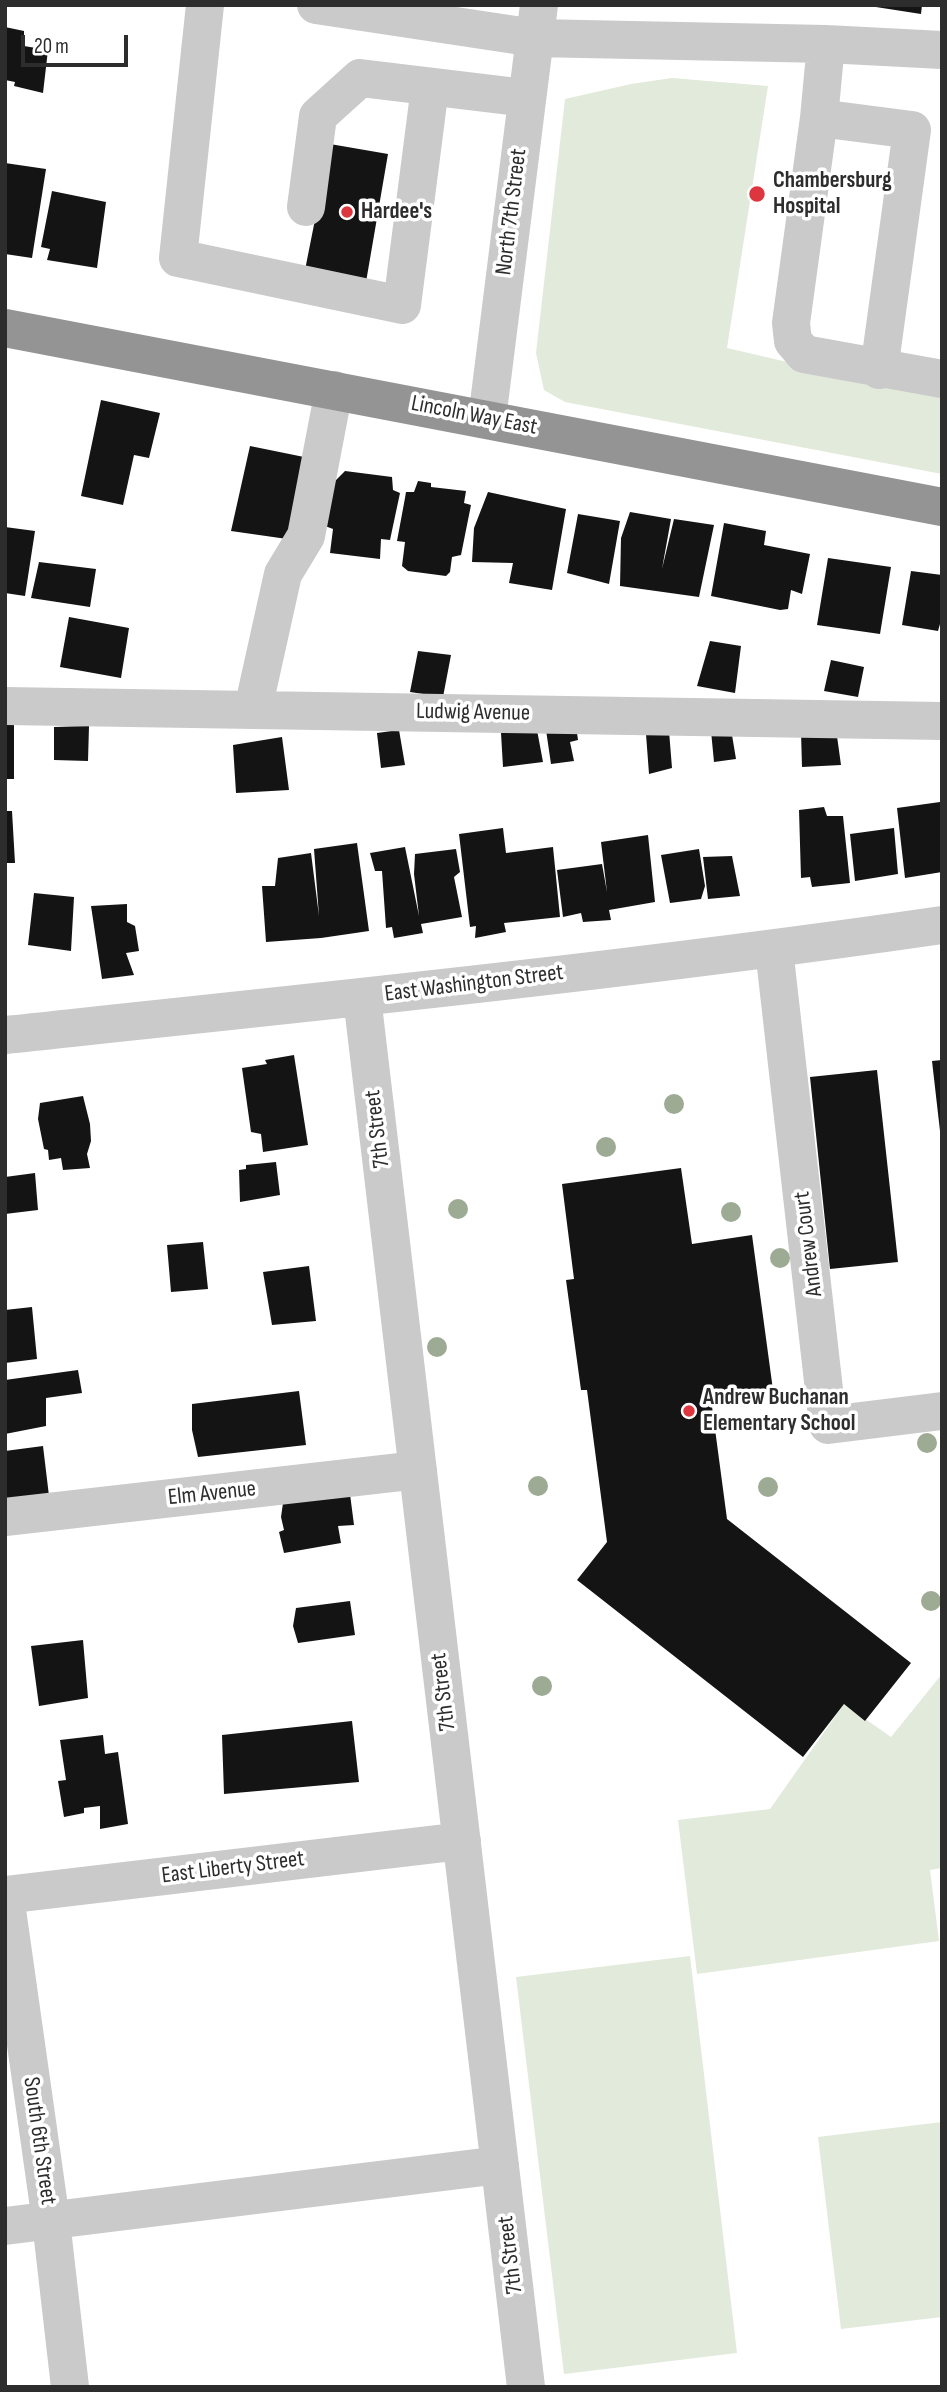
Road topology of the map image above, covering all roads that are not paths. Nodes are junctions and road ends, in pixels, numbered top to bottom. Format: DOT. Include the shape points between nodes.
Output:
graph roads {
  1 [pos="205,5"];
  2 [pos="316,5"];
  3 [pos="537,21"];
  4 [pos="826,44"];
  5 [pos="942,50"];
  6 [pos="430,87"];
  7 [pos="526,98"];
  8 [pos="819,118"];
  9 [pos="306,207"];
  10 [pos="5,328"];
  11 [pos="880,370"];
  12 [pos="942,379"];
  13 [pos="334,390"];
  14 [pos="487,419"];
  15 [pos="942,507"];
  16 [pos="5,706"];
  17 [pos="253,709"];
  18 [pos="942,721"];
  19 [pos="942,925"];
  20 [pos="774,949"];
  21 [pos="362,998"];
  22 [pos="5,1035"];
  23 [pos="942,1410"];
  24 [pos="418,1470"];
  25 [pos="5,1517"];
  26 [pos="462,1841"];
  27 [pos="5,1896"];
  28 [pos="500,2165"];
  29 [pos="51,2221"];
  30 [pos="5,2227"];
  31 [pos="70,2387"];
  32 [pos="526,2387"];
  1 -- 6 [label="street" via="178,258 402,304"];
  2 -- 3 [label="street"];
  3 -- 4 [label="street"];
  3 -- 7 [label="street, North 7th Street"];
  4 -- 5 [label="street"];
  4 -- 8 [label="street"];
  6 -- 7 [label="street"];
  6 -- 9 [label="street" via="360,78 318,116"];
  7 -- 14 [label="street, North 7th Street"];
  8 -- 11 [label="street" via="791,323 793,341 804,354"];
  8 -- 11 [label="street" via="912,130"];
  10 -- 13 [label="highway, Lincoln Way East"];
  11 -- 12 [label="street"];
  13 -- 14 [label="highway, Lincoln Way East"];
  13 -- 17 [label="street" via="306,536 283,573"];
  14 -- 15 [label="highway, Lincoln Way East"];
  16 -- 17 [label="street, Ludwig Avenue"];
  17 -- 18 [label="street, Ludwig Avenue"];
  19 -- 20 [label="street, East Washington Street"];
  20 -- 21 [label="street, East Washington Street"];
  20 -- 23 [label="street, Andrew Court" via="828,1425"];
  21 -- 22 [label="street, East Washington Street"];
  21 -- 24 [label="street, 7th Street"];
  24 -- 25 [label="street, Elm Avenue"];
  24 -- 26 [label="street, 7th Street"];
  26 -- 27 [label="street, East Liberty Street"];
  26 -- 28 [label="street, 7th Street"];
  27 -- 29 [label="street, South 6th Street"];
  28 -- 29 [label="street"];
  28 -- 32 [label="street, 7th Street"];
  29 -- 30 [label="street"];
  29 -- 31 [label="street, South 6th Street"];
}
